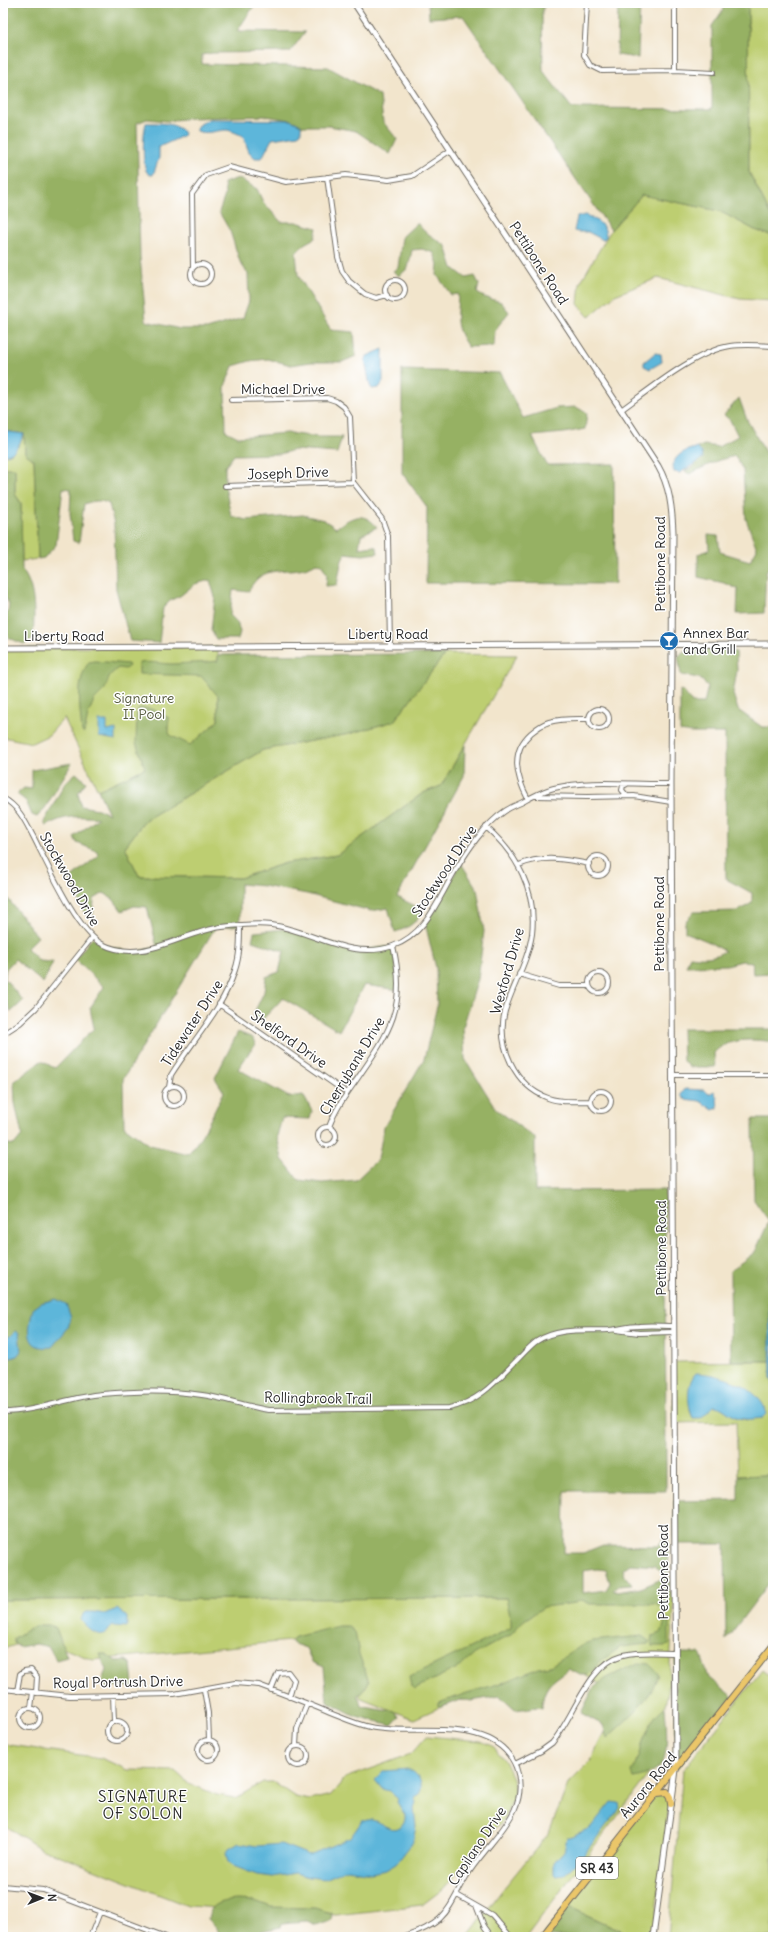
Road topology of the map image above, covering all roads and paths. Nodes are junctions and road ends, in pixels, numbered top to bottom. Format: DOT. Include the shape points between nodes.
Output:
graph roads {
  1 [pos="354,3"];
  2 [pos="586,3"];
  3 [pos="676,3"];
  4 [pos="675,70"];
  5 [pos="714,72"];
  6 [pos="451,150"];
  7 [pos="328,177"];
  8 [pos="193,268"];
  9 [pos="387,295"];
  10 [pos="773,346"];
  11 [pos="231,400"];
  12 [pos="621,410"];
  13 [pos="353,482"];
  14 [pos="225,486"];
  15 [pos="672,644"];
  16 [pos="773,644"];
  17 [pos="390,646"];
  18 [pos="3,648"];
  19 [pos="589,719"];
  20 [pos="627,784"];
  21 [pos="671,784"];
  22 [pos="534,796"];
  23 [pos="627,796"];
  24 [pos="3,798"];
  25 [pos="528,799"];
  26 [pos="671,802"];
  27 [pos="486,827"];
  28 [pos="589,864"];
  29 [pos="519,865"];
  30 [pos="240,925"];
  31 [pos="92,938"];
  32 [pos="393,946"];
  33 [pos="519,974"];
  34 [pos="589,986"];
  35 [pos="219,1004"];
  36 [pos="3,1034"];
  37 [pos="672,1075"];
  38 [pos="773,1075"];
  39 [pos="169,1087"];
  40 [pos="347,1093"];
  41 [pos="591,1101"];
  42 [pos="329,1127"];
  43 [pos="673,1326"];
  44 [pos="610,1330"];
  45 [pos="673,1332"];
  46 [pos="3,1412"];
  47 [pos="773,1646"];
  48 [pos="675,1653"];
  49 [pos="3,1689"];
  50 [pos="18,1690"];
  51 [pos="204,1690"];
  52 [pos="271,1690"];
  53 [pos="35,1693"];
  54 [pos="113,1695"];
  55 [pos="289,1697"];
  56 [pos="307,1704"];
  57 [pos="31,1708"];
  58 [pos="114,1722"];
  59 [pos="209,1740"];
  60 [pos="296,1746"];
  61 [pos="515,1764"];
  62 [pos="676,1770"];
  63 [pos="657,1793"];
  64 [pos="671,1804"];
  65 [pos="3,1886"];
  66 [pos="457,1895"];
  67 [pos="477,1908"];
  68 [pos="100,1912"];
  69 [pos="90,1937"];
  70 [pos="166,1937"];
  71 [pos="404,1937"];
  72 [pos="492,1937"];
  73 [pos="511,1937"];
  74 [pos="542,1937"];
  75 [pos="653,1937"];
  1 -- 6 [label="street, Pettibone Road"];
  2 -- 4 [label="street" via="584,55 590,65 602,71"];
  3 -- 4 [label="street"];
  4 -- 5 [label="street"];
  6 -- 7 [label="street" via="412,176 389,180 346,175"];
  6 -- 12 [label="street, Pettibone Road"];
  7 -- 8 [label="street" via="286,182 229,167 206,175 192,194"];
  7 -- 9 [label="street" via="342,271 348,281 365,294 376,298"];
  8 -- 8 [label="street" via="191,274 195,282 204,284 209,280 211,273 208,267 202,264"];
  9 -- 9 [label="street" via="392,299 401,298 405,290 403,284 398,280 391,281 386,285"];
  10 -- 12 [label="street" via="747,344 708,352"];
  11 -- 13 [label="street, Michael Drive" via="327,398 336,401 344,407 350,417"];
  12 -- 15 [label="street, Pettibone Road" via="662,475 670,494 673,532"];
  13 -- 14 [label="street, Joseph Drive"];
  13 -- 17 [label="street" via="382,519 388,536"];
  15 -- 16 [label="street, Liberty Road"];
  15 -- 17 [label="street, Liberty Road"];
  15 -- 21 [label="street, Pettibone Road"];
  17 -- 18 [label="street, Liberty Road"];
  19 -- 19 [label="street" via="593,727 599,729 607,725 608,719 603,711 597,710 591,713"];
  19 -- 25 [label="street" via="550,721 539,726 524,740 518,751 516,768 520,785"];
  20 -- 21 [label="street, Stockwood Drive"];
  20 -- 22 [label="street, Stockwood Drive" via="590,783 553,788"];
  20 -- 23 [label="street" via="622,790"];
  21 -- 26 [label="street, Pettibone Road"];
  22 -- 23 [label="street, Stockwood Drive"];
  22 -- 25 [label="street, Stockwood Drive"];
  23 -- 26 [label="street, Stockwood Drive"];
  24 -- 31 [label="street, Stockwood Drive" via="20,812 79,921"];
  25 -- 27 [label="street, Stockwood Drive" via="506,810"];
  26 -- 37 [label="street, Pettibone Road"];
  27 -- 29 [label="street, Wexford Drive" via="499,838"];
  27 -- 32 [label="street, Stockwood Drive" via="455,872 425,924 409,938"];
  28 -- 28 [label="street" via="596,857 602,858 607,862 608,869 604,874 596,876 590,872"];
  28 -- 29 [label="street" via="565,858 552,858"];
  29 -- 33 [label="street, Wexford Drive" via="531,897 532,933"];
  30 -- 31 [label="street, Stockwood Drive" via="205,929 157,947 133,952 103,945"];
  30 -- 32 [label="street, Stockwood Drive" via="272,925 356,950 377,950"];
  30 -- 35 [label="street, Tidewater Drive" via="236,969"];
  31 -- 36 [label="street" via="36,1008"];
  32 -- 40 [label="street, Cherrybank Drive" via="399,986 392,1022 380,1046"];
  33 -- 34 [label="street" via="560,986"];
  33 -- 41 [label="street, Wexford Drive" via="505,1012 505,1050 510,1063 524,1081 549,1099"];
  34 -- 34 [label="street" via="590,979 598,973 607,977 609,983 608,989 602,993 596,993"];
  35 -- 39 [label="street, Tidewater Drive" via="171,1075"];
  35 -- 40 [label="street, Shelford Drive"];
  37 -- 38 [label="street"];
  37 -- 43 [label="street, Pettibone Road"];
  39 -- 39 [label="street, Tidewater Drive" via="179,1087 184,1092 183,1102 177,1106 167,1104 164,1098 164,1092"];
  40 -- 42 [label="street, Cherrybank Drive" via="336,1108"];
  41 -- 41 [label="street" via="595,1092 602,1091 608,1094 610,1103 607,1109 601,1111 595,1109"];
  42 -- 42 [label="street, Cherrybank Drive" via="334,1130 336,1138 330,1145 324,1145 319,1141 318,1135 323,1128"];
  43 -- 44 [label="street, Rollingbrook Trail" via="639,1326"];
  43 -- 45 [label="street, Pettibone Road"];
  44 -- 45 [label="street, Rollingbrook Trail" via="639,1333"];
  44 -- 46 [label="street, Rollingbrook Trail" via="575,1330 550,1334 537,1341 488,1390 461,1406 449,1408 268,1410 203,1395 143,1392 100,1394 28,1411"];
  45 -- 48 [label="street, Pettibone Road"];
  47 -- 62 [label="main road, Aurora Road / SR 43"];
  48 -- 61 [label="street" via="631,1654 608,1662 595,1675 552,1743 541,1752"];
  48 -- 62 [label="street, Pettibone Road"];
  49 -- 50 [label="street, Royal Portrush Drive"];
  50 -- 53 [label="street, Royal Portrush Drive"];
  50 -- 53 [label="street, Royal Portrush Drive" via="20,1674 31,1670 37,1677"];
  51 -- 52 [label="street, Royal Portrush Drive" via="240,1683 255,1684"];
  51 -- 54 [label="street, Royal Portrush Drive" via="174,1694"];
  51 -- 59 [label="street"];
  52 -- 55 [label="street, Royal Portrush Drive"];
  52 -- 55 [label="street" via="278,1673 288,1672 294,1677"];
  53 -- 54 [label="street, Royal Portrush Drive" via="70,1696"];
  53 -- 57 [label="street"];
  54 -- 58 [label="street"];
  55 -- 56 [label="street, Royal Portrush Drive"];
  56 -- 60 [label="street" via="297,1729"];
  56 -- 61 [label="street, Royal Portrush Drive" via="372,1728 467,1732 482,1735 502,1747"];
  57 -- 57 [label="street" via="22,1712 20,1718 22,1724 28,1727 34,1727 39,1719 36,1711"];
  58 -- 58 [label="street" via="109,1726 108,1733 113,1740 120,1741 125,1737 126,1728 120,1722"];
  59 -- 59 [label="street" via="202,1742 198,1750 200,1756 208,1760 214,1757 217,1751 216,1745"];
  60 -- 60 [label="street" via="289,1750 287,1756 292,1765 300,1766 305,1763 308,1754 304,1748"];
  61 -- 66 [label="street, Capilano Drive" via="520,1787 514,1813 471,1869"];
  62 -- 63 [label="main road, Aurora Road / SR 43"];
  62 -- 64 [label="street, Pettibone Road"];
  63 -- 64 [label="main road" via="667,1792"];
  63 -- 74 [label="main road, Aurora Road / SR 43"];
  64 -- 75 [label="street, Pettibone Road"];
  65 -- 68 [label="street" via="43,1890"];
  66 -- 67 [label="street"];
  66 -- 71 [label="street, Capilano Drive" via="438,1922"];
  67 -- 72 [label="street" via="484,1926"];
  67 -- 73 [label="street" via="494,1917"];
  68 -- 69 [label="street"];
  68 -- 70 [label="street"];
}
